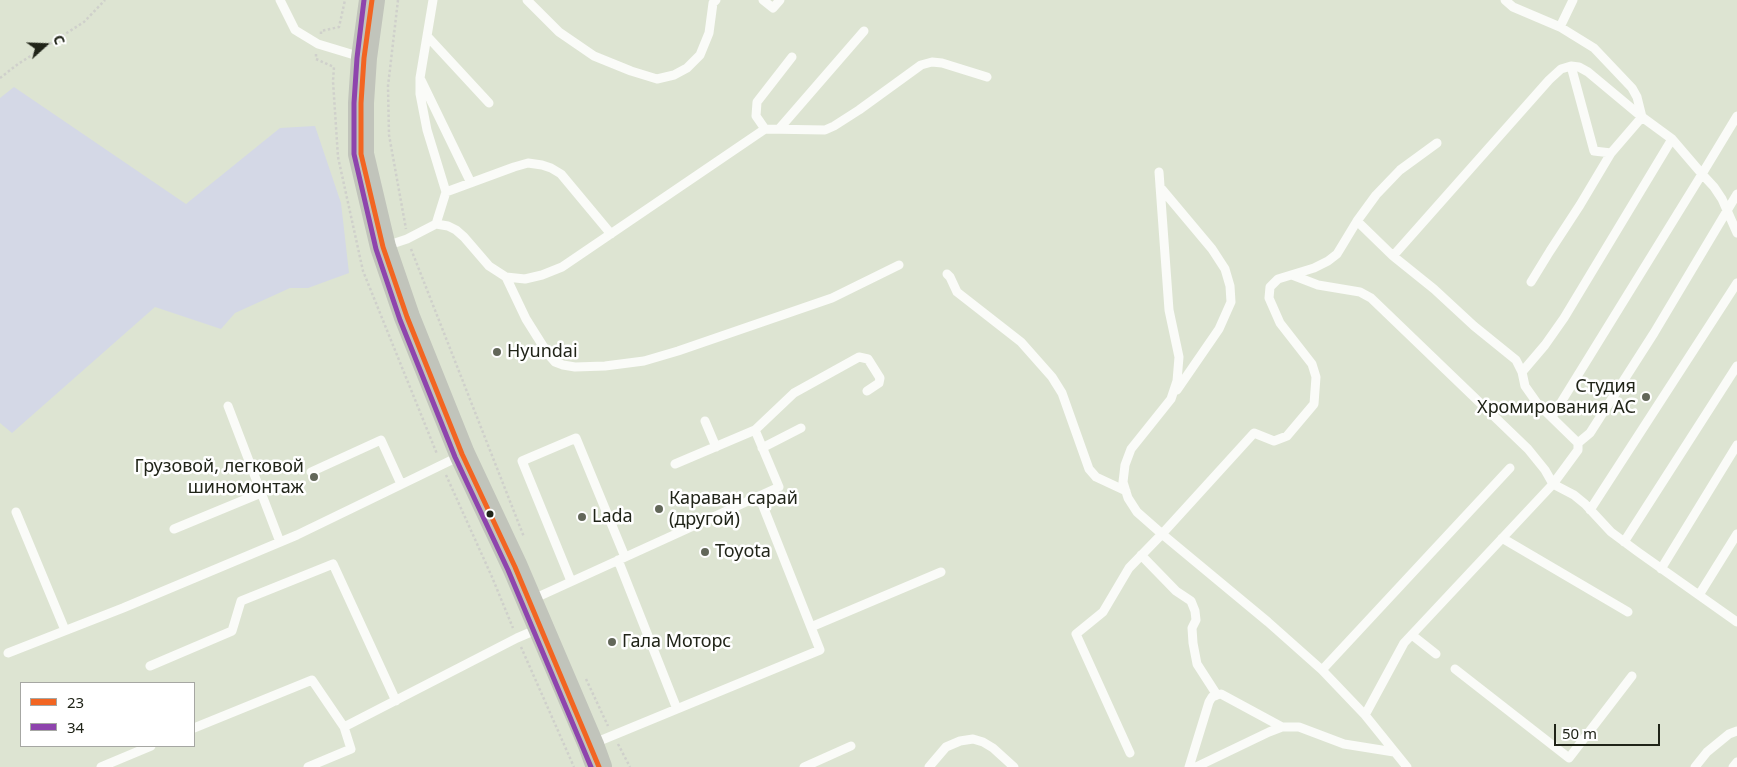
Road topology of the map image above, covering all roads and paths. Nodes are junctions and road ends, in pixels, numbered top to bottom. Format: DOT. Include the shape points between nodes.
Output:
graph roads {
  1 [pos="105,0"];
  2 [pos="280,0"];
  3 [pos="372,0"];
  4 [pos="398,0"];
  5 [pos="433,0"];
  6 [pos="527,0"];
  7 [pos="716,0"];
  8 [pos="763,0"];
  9 [pos="780,0"];
  10 [pos="1505,0"];
  11 [pos="1574,0"];
  12 [pos="1560,27"];
  13 [pos="864,31"];
  14 [pos="427,36"];
  15 [pos="792,57"];
  16 [pos="364,58"];
  17 [pos="1571,66"];
  18 [pos="987,77"];
  19 [pos="0,78"];
  20 [pos="420,78"];
  21 [pos="489,103"];
  22 [pos="1737,116"];
  23 [pos="1642,117"];
  24 [pos="765,128"];
  25 [pos="779,129"];
  26 [pos="1672,139"];
  27 [pos="1437,143"];
  28 [pos="1611,153"];
  29 [pos="1159,172"];
  30 [pos="1702,174"];
  31 [pos="471,183"];
  32 [pos="1160,187"];
  33 [pos="446,192"];
  34 [pos="1737,194"];
  35 [pos="1728,209"];
  36 [pos="1357,221"];
  37 [pos="436,224"];
  38 [pos="1737,233"];
  39 [pos="611,234"];
  40 [pos="395,243"];
  41 [pos="1393,256"];
  42 [pos="899,265"];
  43 [pos="947,274"];
  44 [pos="1292,275"];
  45 [pos="506,277"];
  46 [pos="1531,282"];
  47 [pos="1737,283"];
  48 [pos="1737,366"];
  49 [pos="1522,372"];
  50 [pos="867,391"];
  51 [pos="1172,399"];
  52 [pos="228,406"];
  53 [pos="1552,417"];
  54 [pos="705,421"];
  55 [pos="801,428"];
  56 [pos="755,430"];
  57 [pos="1578,443"];
  58 [pos="1737,445"];
  59 [pos="716,447"];
  60 [pos="762,448"];
  61 [pos="462,454"];
  62 [pos="674,464"];
  63 [pos="1510,468"];
  64 [pos="311,472"];
  65 [pos="401,484"];
  66 [pos="1553,484"];
  67 [pos="1126,491"];
  68 [pos="261,493"];
  69 [pos="759,496"];
  70 [pos="1590,510"];
  71 [pos="16,512"];
  72 [pos="174,529"];
  73 [pos="1162,534"];
  74 [pos="1737,534"];
  75 [pos="1502,538"];
  76 [pos="526,541"];
  77 [pos="280,542"];
  78 [pos="1624,542"];
  79 [pos="1142,555"];
  80 [pos="621,558"];
  81 [pos="1661,569"];
  82 [pos="941,572"];
  83 [pos="492,577"];
  84 [pos="570,581"];
  85 [pos="1699,595"];
  86 [pos="529,601"];
  87 [pos="1628,612"];
  88 [pos="1736,618"];
  89 [pos="810,627"];
  90 [pos="65,630"];
  91 [pos="529,633"];
  92 [pos="1412,635"];
  93 [pos="8,653"];
  94 [pos="1436,654"];
  95 [pos="150,666"];
  96 [pos="1455,669"];
  97 [pos="1322,670"];
  98 [pos="1632,676"];
  99 [pos="1217,694"];
  100 [pos="396,701"];
  101 [pos="677,709"];
  102 [pos="1365,715"];
  103 [pos="1282,726"];
  104 [pos="344,727"];
  105 [pos="195,728"];
  106 [pos="1737,731"];
  107 [pos="852,746"];
  108 [pos="149,747"];
  109 [pos="1394,752"];
  110 [pos="1130,753"];
  111 [pos="595,756"];
  112 [pos="1737,762"];
  113 [pos="101,767"];
  114 [pos="308,767"];
  115 [pos="574,767"];
  116 [pos="607,767"];
  117 [pos="804,767"];
  118 [pos="929,767"];
  119 [pos="1014,767"];
  120 [pos="1189,767"];
  121 [pos="1196,767"];
  122 [pos="1407,767"];
  123 [pos="1695,767"];
  124 [pos="1733,767"];
  1 -- 19 [label="path" via="84,22"];
  2 -- 16 [label="lane" via="295,30 318,44"];
  3 -- 16 [label="main road"];
  4 -- 40 [label="path" via="388,86"];
  5 -- 14 [label="lane"];
  6 -- 7 [label="lane" via="559,32 594,56 657,79 687,68 700,55"];
  8 -- 9 [label="lane" via="773,8"];
  10 -- 12 [label="lane" via="1513,7"];
  11 -- 12 [label="lane"];
  12 -- 23 [label="lane" via="1594,48 1622,77 1637,97"];
  13 -- 25 [label="lane"];
  14 -- 20 [label="lane"];
  14 -- 21 [label="lane"];
  15 -- 24 [label="lane" via="756,102 756,116"];
  16 -- 40 [label="main road" via="361,154"];
  17 -- 23 [label="lane" via="1588,72"];
  17 -- 28 [label="lane" via="1594,151"];
  17 -- 41 [label="lane" via="1549,80"];
  18 -- 25 [label="lane" via="932,62 921,65 834,126 819,131"];
  20 -- 31 [label="lane"];
  20 -- 33 [label="lane" via="427,130"];
  22 -- 30 [label="lane"];
  23 -- 26 [label="lane"];
  23 -- 28 [label="lane"];
  24 -- 25 [label="lane"];
  24 -- 39 [label="lane"];
  26 -- 30 [label="lane"];
  26 -- 49 [label="lane" via="1564,318"];
  27 -- 36 [label="lane" via="1400,170"];
  28 -- 46 [label="lane"];
  29 -- 32 [label="lane"];
  30 -- 35 [label="lane"];
  30 -- 53 [label="lane"];
  31 -- 33 [label="lane"];
  31 -- 39 [label="lane" via="528,163 551,168 561,174"];
  32 -- 51 [label="lane" via="1169,310 1179,357"];
  32 -- 51 [label="lane" via="1225,269 1232,302 1219,329"];
  33 -- 37 [label="lane"];
  34 -- 35 [label="lane"];
  35 -- 38 [label="lane"];
  35 -- 57 [label="lane" via="1590,433"];
  36 -- 41 [label="lane"];
  36 -- 44 [label="lane" via="1337,254 1328,261"];
  37 -- 40 [label="lane"];
  37 -- 45 [label="lane" via="456,230 489,266"];
  39 -- 45 [label="lane" via="562,267 525,279"];
  40 -- 61 [label="main road" via="407,317"];
  40 -- 76 [label="path"];
  41 -- 49 [label="lane" via="1516,360"];
  42 -- 45 [label="lane" via="832,298 644,361 575,367 555,362 548,354 524,320"];
  43 -- 67 [label="lane" via="957,292 1021,342 1052,377 1062,394 1089,469 1096,477"];
  44 -- 66 [label="lane" via="1318,285 1360,292 1371,298 1528,449"];
  44 -- 73 [label="lane" via="1278,279 1270,286 1268,298 1280,322 1312,364 1316,376 1314,404 1287,436 1274,441 1254,433"];
  47 -- 70 [label="lane"];
  48 -- 78 [label="lane"];
  49 -- 53 [label="lane" via="1524,386"];
  50 -- 56 [label="lane" via="879,383 880,378 868,359 859,357 794,393"];
  51 -- 67 [label="lane" via="1132,450 1125,465 1123,482"];
  52 -- 68 [label="lane"];
  53 -- 57 [label="lane"];
  54 -- 59 [label="lane"];
  55 -- 60 [label="lane"];
  56 -- 59 [label="lane"];
  56 -- 60 [label="lane"];
  57 -- 66 [label="lane" via="1578,450"];
  58 -- 81 [label="lane"];
  59 -- 62 [label="lane"];
  60 -- 69 [label="lane" via="779,487"];
  61 -- 65 [label="lane"];
  61 -- 86 [label="main road"];
  63 -- 97 [label="lane"];
  64 -- 65 [label="lane" via="381,440"];
  65 -- 77 [label="lane"];
  66 -- 70 [label="lane" via="1574,495"];
  66 -- 75 [label="lane"];
  67 -- 73 [label="lane" via="1137,512"];
  68 -- 72 [label="lane"];
  68 -- 77 [label="lane"];
  69 -- 80 [label="lane"];
  69 -- 89 [label="lane"];
  70 -- 78 [label="lane"];
  71 -- 90 [label="lane"];
  73 -- 79 [label="lane"];
  73 -- 97 [label="lane"];
  74 -- 85 [label="lane"];
  75 -- 87 [label="lane"];
  75 -- 92 [label="lane"];
  77 -- 90 [label="lane"];
  78 -- 81 [label="lane"];
  79 -- 99 [label="lane" via="1176,591 1191,601 1196,620 1192,628 1197,664"];
  79 -- 110 [label="lane" via="1129,568 1102,612 1076,634"];
  80 -- 84 [label="lane"];
  80 -- 84 [label="lane" via="576,438 522,460"];
  80 -- 101 [label="lane"];
  81 -- 85 [label="lane"];
  82 -- 89 [label="lane"];
  83 -- 91 [label="path"];
  84 -- 86 [label="lane"];
  85 -- 88 [label="lane"];
  86 -- 91 [label="main road"];
  89 -- 101 [label="lane" via="820,650"];
  90 -- 93 [label="lane"];
  91 -- 100 [label="lane"];
  91 -- 111 [label="main road"];
  91 -- 115 [label="path"];
  92 -- 94 [label="lane"];
  92 -- 102 [label="lane" via="1404,643"];
  95 -- 100 [label="lane" via="232,631 241,601 333,564"];
  96 -- 98 [label="lane" via="1569,758"];
  97 -- 102 [label="lane"];
  99 -- 103 [label="lane"];
  99 -- 120 [label="lane" via="1210,702"];
  100 -- 104 [label="lane"];
  101 -- 111 [label="lane"];
  102 -- 109 [label="lane"];
  103 -- 109 [label="lane" via="1299,728 1344,744"];
  103 -- 121 [label="lane"];
  104 -- 105 [label="lane" via="312,680"];
  104 -- 114 [label="lane" via="351,749"];
  106 -- 123 [label="lane" via="1707,752"];
  107 -- 117 [label="lane"];
  108 -- 113 [label="lane"];
  109 -- 122 [label="lane"];
  111 -- 116 [label="main road"];
  112 -- 124 [label="lane"];
  118 -- 119 [label="lane" via="946,747 960,740 973,739 993,748"];
}
